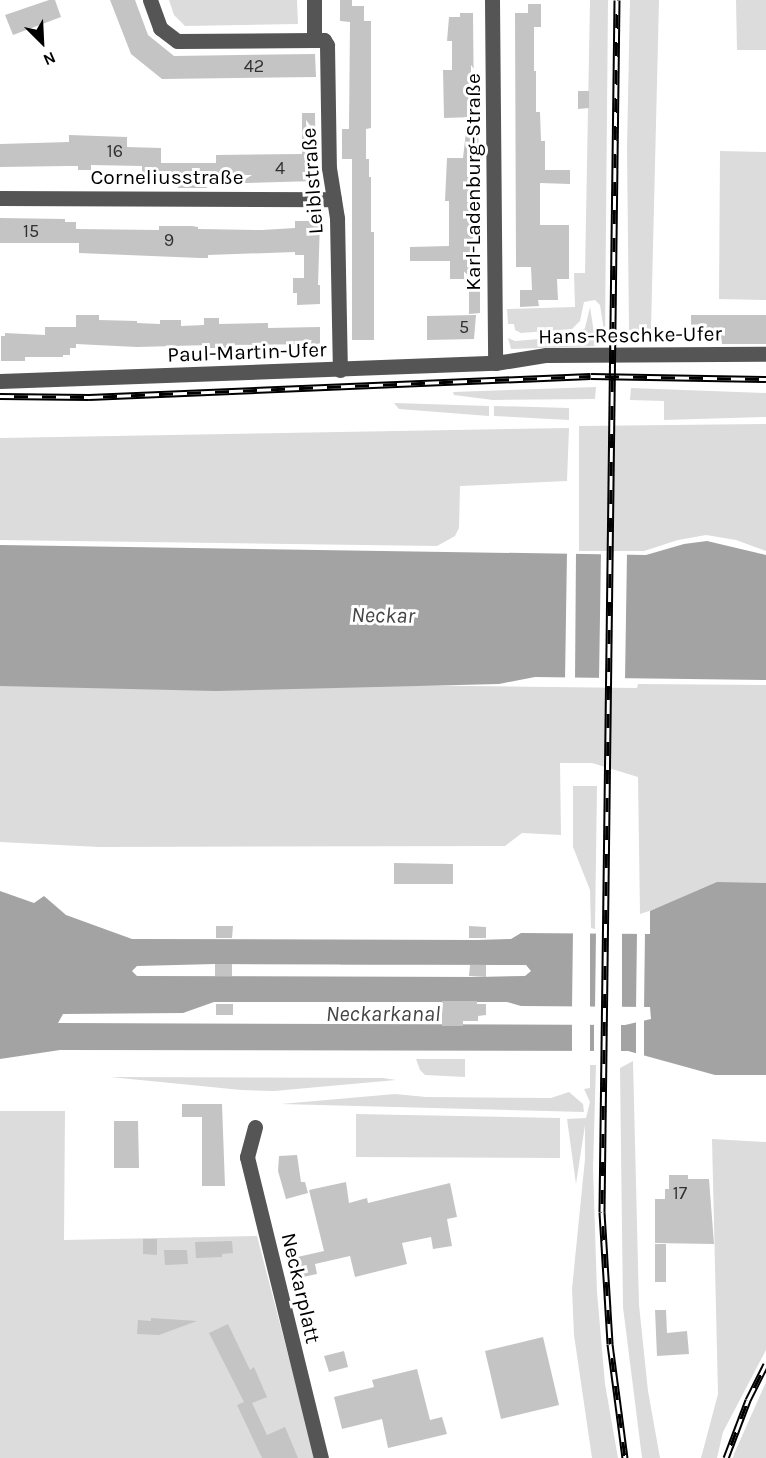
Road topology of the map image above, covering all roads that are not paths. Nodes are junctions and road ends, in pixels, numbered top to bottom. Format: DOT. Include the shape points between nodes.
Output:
graph roads {
  1 [pos="150,0"];
  2 [pos="314,0"];
  3 [pos="492,0"];
  4 [pos="314,40"];
  5 [pos="0,198"];
  6 [pos="334,199"];
  7 [pos="766,354"];
  8 [pos="495,363"];
  9 [pos="340,369"];
  10 [pos="0,381"];
  11 [pos="255,1127"];
  12 [pos="321,1458"];
  1 -- 4 [label="street" via="160,28 177,41"];
  2 -- 4 [label="street"];
  3 -- 8 [label="street, Karl-Ladenburg-Straße"];
  4 -- 6 [label="street, Leiblstraße" via="324,40 327,45 329,168"];
  5 -- 6 [label="street, Corneliusstraße"];
  6 -- 9 [label="street, Leiblstraße"];
  7 -- 8 [label="street, Hans-Reschke-Ufer" via="546,355"];
  8 -- 9 [label="street, Paul-Martin-Ufer"];
  9 -- 10 [label="street, Paul-Martin-Ufer"];
  11 -- 12 [label="street, Neckarplatt" via="248,1157"];
}
